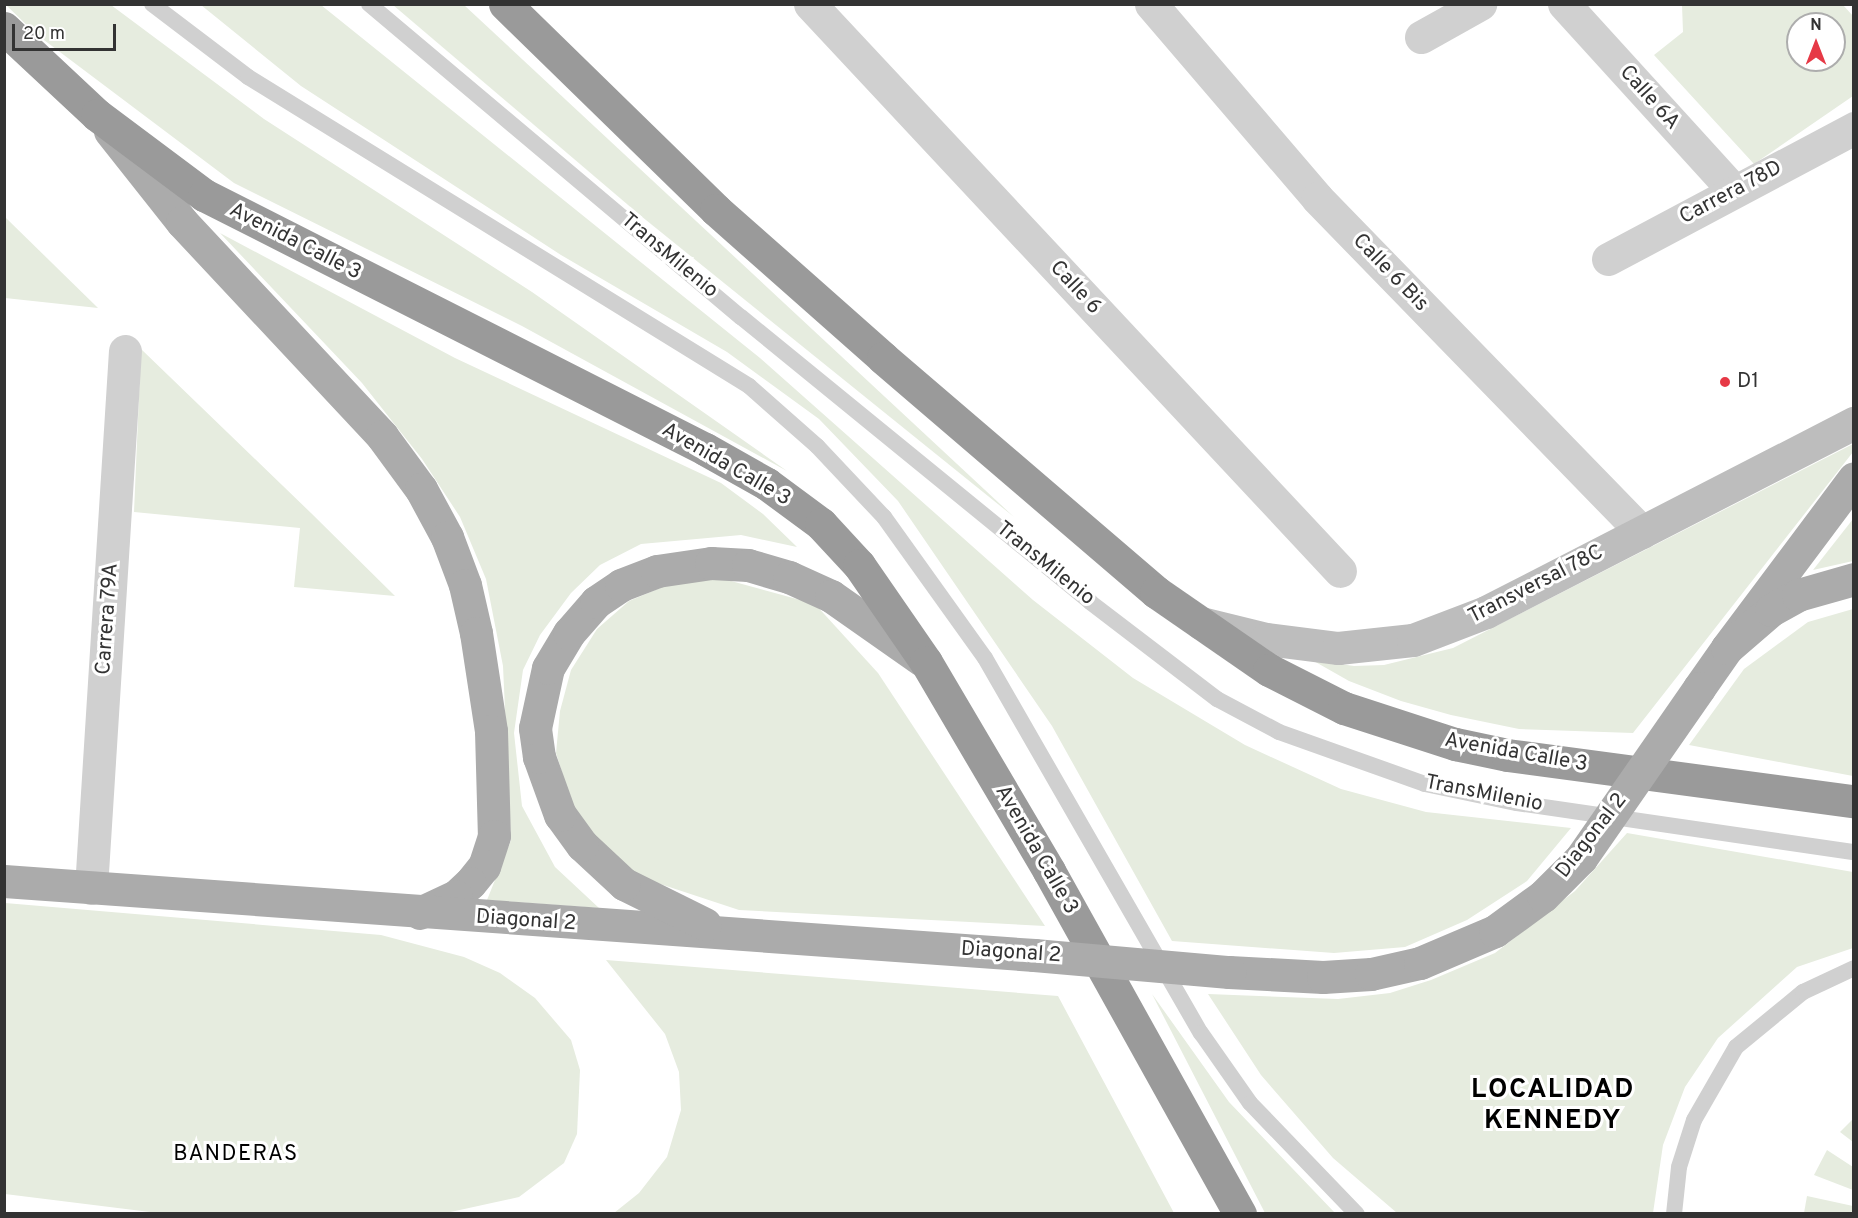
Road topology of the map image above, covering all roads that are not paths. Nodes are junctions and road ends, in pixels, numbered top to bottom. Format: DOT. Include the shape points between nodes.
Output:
graph roads {
  1 [pos="152,4"];
  2 [pos="369,4"];
  3 [pos="505,4"];
  4 [pos="1151,4"];
  5 [pos="1480,4"];
  6 [pos="1564,4"];
  7 [pos="822,8"];
  8 [pos="4,28"];
  9 [pos="1421,37"];
  10 [pos="97,115"];
  11 [pos="1854,128"];
  12 [pos="1734,191"];
  13 [pos="1608,259"];
  14 [pos="124,351"];
  15 [pos="1854,423"];
  16 [pos="1854,478"];
  17 [pos="1642,532"];
  18 [pos="1340,571"];
  19 [pos="1854,579"];
  20 [pos="1194,621"];
  21 [pos="1727,648"];
  22 [pos="927,663"];
  23 [pos="1854,801"];
  24 [pos="1854,852"];
  25 [pos="4,882"];
  26 [pos="91,888"];
  27 [pos="418,914"];
  28 [pos="728,934"];
  29 [pos="1854,968"];
  30 [pos="1240,1214"];
  31 [pos="1357,1214"];
  32 [pos="1674,1214"];
  1 -- 31 [label="lane" via="248,77 749,386 817,446 884,517 985,658 1207,1042 1250,1103"];
  2 -- 24 [label="lane, TransMilenio" via="1090,602 1217,699 1279,732 1425,784 1517,802"];
  3 -- 20 [label="highway, Avenida Calle 3" via="716,210 883,358"];
  4 -- 17 [label="street, Calle 6 Bis" via="1317,198"];
  5 -- 9 [label="street"];
  6 -- 12 [label="street, Calle 6A"];
  7 -- 18 [label="street, Calle 6"];
  8 -- 10 [label="highway, Avenida Calle 3"];
  10 -- 22 [label="highway, Avenida Calle 3" via="204,195 583,386 766,484 821,524 859,565"];
  10 -- 27 [label="main road" via="182,222 382,436 421,489 447,537 465,585 476,633 491,731 494,836 484,866 470,883 456,896"];
  11 -- 12 [label="street, Carrera 78D"];
  12 -- 13 [label="street, Carrera 78D"];
  14 -- 26 [label="street, Carrera 79A"];
  15 -- 17 [label="street, Transversal 78C"];
  16 -- 21 [label="main road"];
  17 -- 20 [label="street, Transversal 78C" via="1486,612 1413,640 1338,648 1266,639"];
  19 -- 21 [label="main road, Diagonal 2" via="1798,595 1752,624"];
  20 -- 23 [label="highway, Avenida Calle 3" via="1303,689 1344,708 1455,744 1517,757"];
  21 -- 28 [label="main road, Diagonal 2, bridge" via="1581,858 1543,896 1495,931 1420,963 1371,974 1323,977"];
  22 -- 28 [label="main road" via="831,596 789,576 748,565 711,563 657,571 621,585 596,602 569,633 548,668 535,728 539,757 560,815 582,845 624,885"];
  22 -- 30 [label="highway, Avenida Calle 3" via="1049,871"];
  25 -- 26 [label="main road, Diagonal 2"];
  26 -- 27 [label="main road, Diagonal 2"];
  27 -- 28 [label="main road, Diagonal 2"];
  29 -- 32 [label="lane" via="1803,992 1736,1047 1694,1120 1679,1167"];
}
